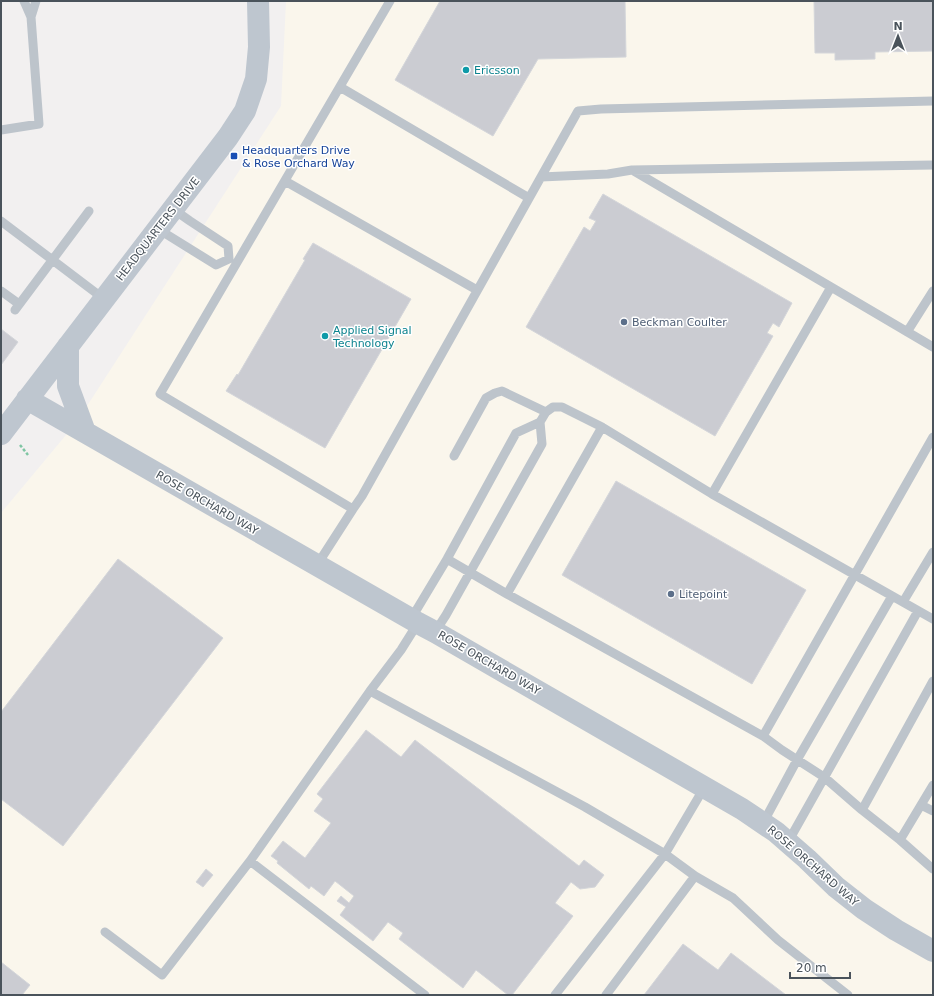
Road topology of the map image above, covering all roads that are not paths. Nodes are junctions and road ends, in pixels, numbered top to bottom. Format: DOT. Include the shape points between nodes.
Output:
graph roads {
  1 [pos="24,1"];
  2 [pos="36,1"];
  3 [pos="258,1"];
  4 [pos="390,1"];
  5 [pos="31,17"];
  6 [pos="340,87"];
  7 [pos="933,101"];
  8 [pos="1,130"];
  9 [pos="933,165"];
  10 [pos="632,170"];
  11 [pos="541,177"];
  12 [pos="285,181"];
  13 [pos="529,198"];
  14 [pos="173,209"];
  15 [pos="89,211"];
  16 [pos="1,221"];
  17 [pos="158,229"];
  18 [pos="52,260"];
  19 [pos="232,261"];
  20 [pos="831,287"];
  21 [pos="477,290"];
  22 [pos="933,291"];
  23 [pos="1,292"];
  24 [pos="104,299"];
  25 [pos="907,332"];
  26 [pos="68,346"];
  27 [pos="933,347"];
  28 [pos="27,399"];
  29 [pos="546,412"];
  30 [pos="540,422"];
  31 [pos="602,427"];
  32 [pos="85,432"];
  33 [pos="933,437"];
  34 [pos="10,438"];
  35 [pos="454,456"];
  36 [pos="712,494"];
  37 [pos="353,509"];
  38 [pos="933,552"];
  39 [pos="447,559"];
  40 [pos="317,565"];
  41 [pos="469,573"];
  42 [pos="855,575"];
  43 [pos="506,594"];
  44 [pos="892,596"];
  45 [pos="903,602"];
  46 [pos="918,611"];
  47 [pos="933,619"];
  48 [pos="421,625"];
  49 [pos="933,680"];
  50 [pos="370,691"];
  51 [pos="763,736"];
  52 [pos="797,760"];
  53 [pos="824,777"];
  54 [pos="933,785"];
  55 [pos="704,788"];
  56 [pos="921,805"];
  57 [pos="862,810"];
  58 [pos="933,811"];
  59 [pos="763,823"];
  60 [pos="900,840"];
  61 [pos="788,842"];
  62 [pos="666,854"];
  63 [pos="250,861"];
  64 [pos="933,869"];
  65 [pos="695,876"];
  66 [pos="105,932"];
  67 [pos="933,951"];
  68 [pos="425,995"];
  69 [pos="555,995"];
  70 [pos="606,995"];
  71 [pos="848,995"];
  1 -- 5 [label="lane"];
  2 -- 5 [label="lane"];
  3 -- 14 [label="street, HEADQUARTERS DRIVE" via="256,79 245,111"];
  4 -- 6 [label="lane"];
  5 -- 8 [label="lane" via="39,124"];
  6 -- 12 [label="lane"];
  6 -- 13 [label="lane"];
  7 -- 11 [label="lane" via="578,111"];
  9 -- 10 [label="lane"];
  10 -- 11 [label="lane" via="608,174"];
  10 -- 20 [label="lane"];
  11 -- 13 [label="lane"];
  12 -- 19 [label="lane"];
  12 -- 21 [label="lane"];
  13 -- 21 [label="lane"];
  14 -- 17 [label="street, HEADQUARTERS DRIVE"];
  14 -- 19 [label="lane" via="228,246"];
  15 -- 18 [label="lane"];
  16 -- 18 [label="lane"];
  17 -- 19 [label="lane" via="216,265"];
  17 -- 24 [label="street, HEADQUARTERS DRIVE"];
  18 -- 23 [label="lane" via="17,307"];
  18 -- 24 [label="lane"];
  19 -- 37 [label="lane" via="160,394"];
  20 -- 25 [label="lane"];
  20 -- 36 [label="lane"];
  21 -- 37 [label="lane"];
  22 -- 25 [label="lane"];
  24 -- 26 [label="street, HEADQUARTERS DRIVE"];
  25 -- 27 [label="lane"];
  26 -- 28 [label="street, HEADQUARTERS DRIVE"];
  26 -- 32 [label="street" via="68,386"];
  28 -- 32 [label="street, ROSE ORCHARD WAY"];
  28 -- 34 [label="street, HEADQUARTERS DRIVE"];
  29 -- 30 [label="lane"];
  29 -- 31 [label="lane" via="553,407 562,407"];
  29 -- 35 [label="lane" via="502,391 495,393 486,398"];
  30 -- 39 [label="lane" via="516,434"];
  30 -- 41 [label="lane" via="542,444"];
  31 -- 36 [label="lane"];
  31 -- 43 [label="lane"];
  32 -- 40 [label="street, ROSE ORCHARD WAY"];
  33 -- 42 [label="lane"];
  36 -- 42 [label="lane"];
  37 -- 40 [label="lane"];
  38 -- 45 [label="lane"];
  39 -- 41 [label="lane"];
  39 -- 48 [label="lane"];
  40 -- 48 [label="street, ROSE ORCHARD WAY"];
  41 -- 43 [label="lane"];
  41 -- 48 [label="lane"];
  42 -- 44 [label="lane"];
  42 -- 51 [label="lane"];
  43 -- 51 [label="lane"];
  44 -- 45 [label="lane"];
  44 -- 52 [label="lane"];
  45 -- 46 [label="lane"];
  46 -- 47 [label="lane"];
  46 -- 53 [label="lane"];
  48 -- 50 [label="lane"];
  48 -- 55 [label="street, ROSE ORCHARD WAY"];
  49 -- 57 [label="lane"];
  50 -- 62 [label="lane" via="585,807"];
  50 -- 63 [label="lane"];
  51 -- 52 [label="lane"];
  52 -- 53 [label="lane"];
  52 -- 59 [label="lane"];
  53 -- 57 [label="lane"];
  53 -- 61 [label="lane"];
  54 -- 56 [label="lane"];
  55 -- 59 [label="street, ROSE ORCHARD WAY"];
  55 -- 62 [label="lane"];
  56 -- 58 [label="lane"];
  56 -- 60 [label="lane"];
  57 -- 60 [label="lane"];
  59 -- 61 [label="street, ROSE ORCHARD WAY"];
  60 -- 64 [label="lane"];
  61 -- 67 [label="street, ROSE ORCHARD WAY" via="864,910"];
  62 -- 65 [label="lane"];
  62 -- 69 [label="lane"];
  63 -- 66 [label="lane" via="162,975"];
  63 -- 68 [label="lane"];
  65 -- 70 [label="lane"];
  65 -- 71 [label="lane" via="733,898 778,940"];
}
